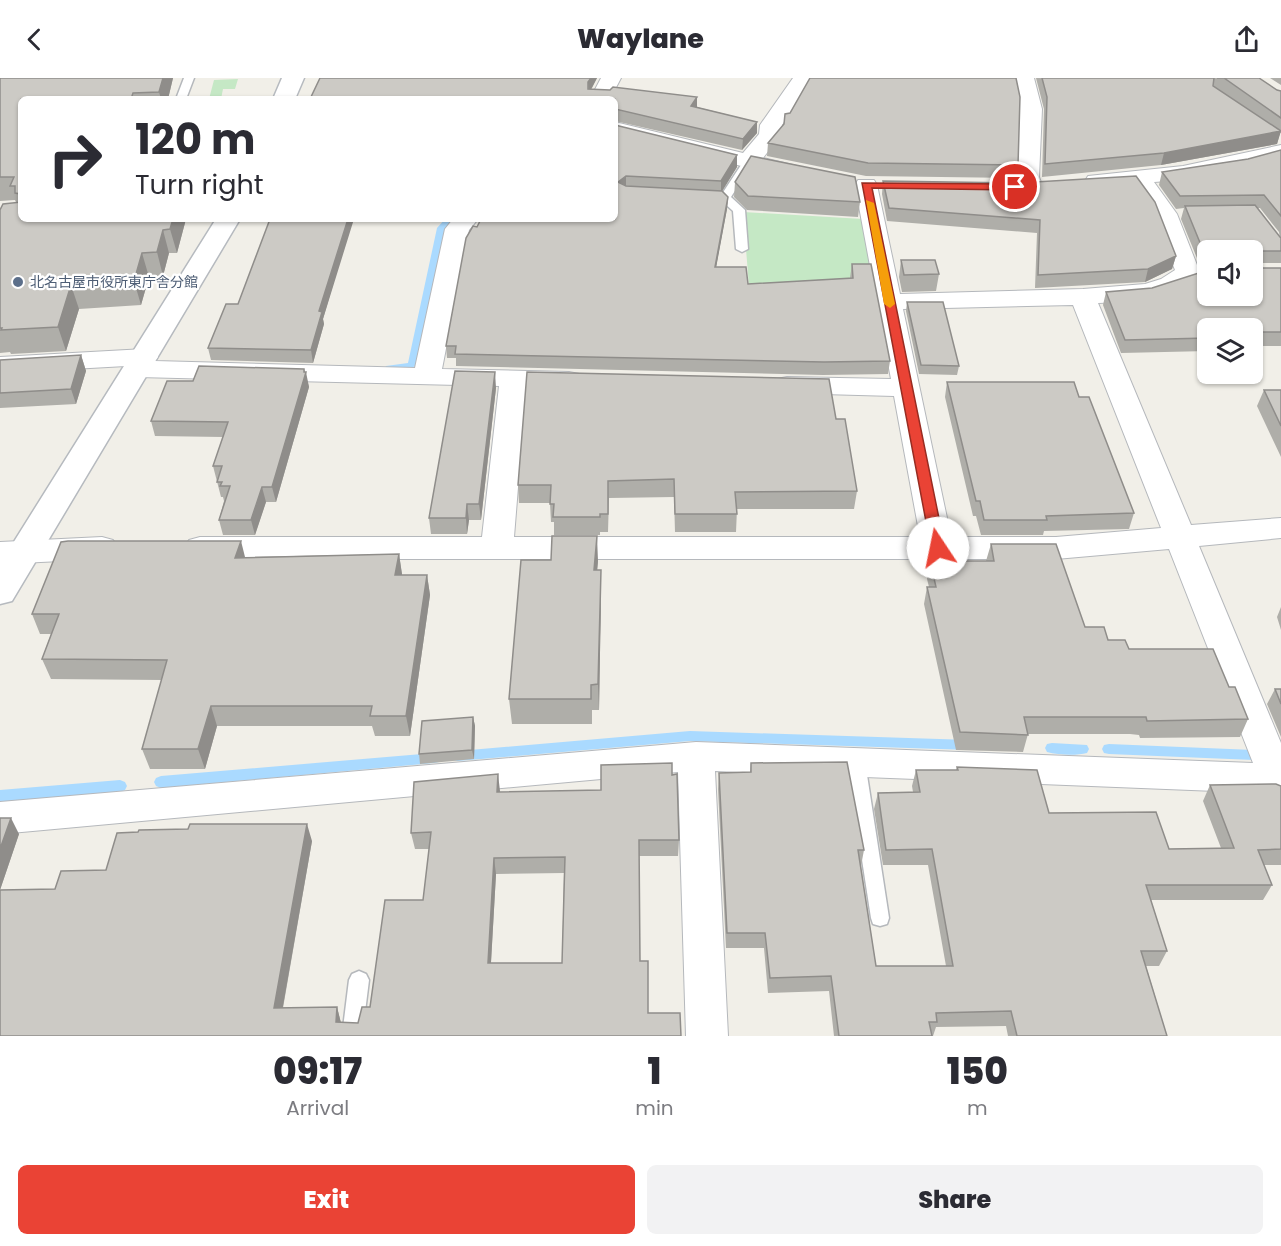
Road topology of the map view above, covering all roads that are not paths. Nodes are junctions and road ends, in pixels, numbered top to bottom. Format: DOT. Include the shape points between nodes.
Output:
graph roads {
  1 [pos="189,78"];
  2 [pos="293,78"];
  3 [pos="610,78"];
  4 [pos="803,78"];
  5 [pos="1024,78"];
  6 [pos="182,96"];
  7 [pos="285,96"];
  8 [pos="601,96"];
  9 [pos="618,129"];
  10 [pos="1281,152"];
  11 [pos="748,161"];
  12 [pos="808,175"];
  13 [pos="1140,179"];
  14 [pos="867,184"];
  15 [pos="1053,184"];
  16 [pos="1004,187"];
  17 [pos="692,196"];
  18 [pos="724,198"];
  19 [pos="226,222"];
  20 [pos="463,222"];
  21 [pos="742,249"];
  22 [pos="1197,270"];
  23 [pos="1197,272"];
  24 [pos="1083,297"];
  25 [pos="889,302"];
  26 [pos="142,363"];
  27 [pos="0,365"];
  28 [pos="427,377"];
  29 [pos="513,379"];
  30 [pos="592,381"];
  31 [pos="766,384"];
  32 [pos="906,388"];
  33 [pos="1281,528"];
  34 [pos="1181,537"];
  35 [pos="131,548"];
  36 [pos="166,548"];
  37 [pos="497,548"];
  38 [pos="938,548"];
  39 [pos="13,552"];
  40 [pos="0,592"];
  41 [pos="696,756"];
  42 [pos="856,762"];
  43 [pos="1276,771"];
  44 [pos="0,819"];
  45 [pos="880,918"];
  46 [pos="359,980"];
  47 [pos="352,1036"];
  48 [pos="707,1036"];
  1 -- 6 [label="lane"];
  2 -- 7 [label="street"];
  3 -- 8 [label="street"];
  4 -- 11 [label="street" via="771,125 770,135"];
  5 -- 15 [label="street" via="1031,109 1028,177"];
  9 -- 11 [label="street"];
  10 -- 13 [label="street"];
  11 -- 12 [label="street"];
  11 -- 18 [label="lane"];
  13 -- 15 [label="street"];
  13 -- 22 [label="street" via="1171,214"];
  14 -- 25 [label="street"];
  15 -- 16 [label="street"];
  17 -- 18 [label="lane"];
  18 -- 21 [label="lane" via="739,210"];
  19 -- 26 [label="street"];
  20 -- 28 [label="street" via="457,229"];
  23 -- 24 [label="street" via="1148,291"];
  24 -- 25 [label="street"];
  24 -- 34 [label="street"];
  25 -- 32 [label="street"];
  26 -- 27 [label="street"];
  26 -- 28 [label="street"];
  26 -- 39 [label="street"];
  28 -- 29 [label="street"];
  29 -- 30 [label="street"];
  29 -- 37 [label="street"];
  31 -- 32 [label="street"];
  32 -- 38 [label="street"];
  33 -- 34 [label="street"];
  34 -- 38 [label="street" via="1056,548"];
  34 -- 43 [label="street"];
  35 -- 39 [label="street"];
  36 -- 37 [label="street"];
  37 -- 38 [label="street"];
  39 -- 40 [label="street"];
  41 -- 42 [label="street"];
  41 -- 44 [label="street"];
  41 -- 48 [label="street"];
  42 -- 43 [label="street"];
  42 -- 45 [label="lane"];
  46 -- 47 [label="lane"];
}
